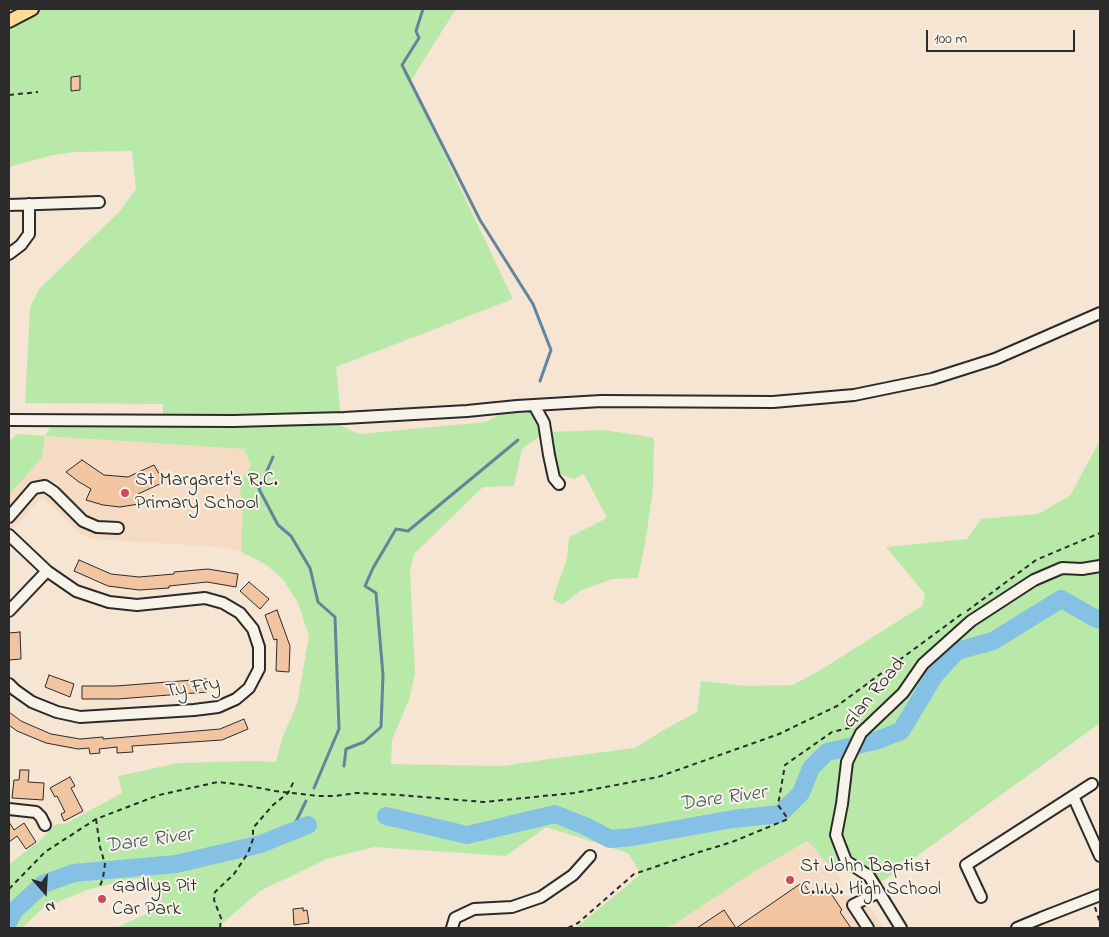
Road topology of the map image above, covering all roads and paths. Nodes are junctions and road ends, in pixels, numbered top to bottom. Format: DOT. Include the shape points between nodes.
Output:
graph roads {
  1 [pos="32,9"];
  2 [pos="9,21"];
  3 [pos="38,92"];
  4 [pos="9,95"];
  5 [pos="99,202"];
  6 [pos="29,204"];
  7 [pos="9,205"];
  8 [pos="9,254"];
  9 [pos="1100,313"];
  10 [pos="534,405"];
  11 [pos="9,420"];
  12 [pos="559,484"];
  13 [pos="9,517"];
  14 [pos="118,528"];
  15 [pos="1100,533"];
  16 [pos="9,535"];
  17 [pos="1100,566"];
  18 [pos="47,571"];
  19 [pos="9,611"];
  20 [pos="9,684"];
  21 [pos="872,722"];
  22 [pos="295,779"];
  23 [pos="1092,784"];
  24 [pos="288,793"];
  25 [pos="1073,796"];
  26 [pos="9,809"];
  27 [pos="96,819"];
  28 [pos="45,825"];
  29 [pos="590,856"];
  30 [pos="1100,856"];
  31 [pos="100,886"];
  32 [pos="9,888"];
  33 [pos="879,892"];
  34 [pos="981,897"];
  35 [pos="1096,897"];
  36 [pos="1100,923"];
  37 [pos="220,928"];
  38 [pos="452,928"];
  39 [pos="568,928"];
  40 [pos="868,928"];
  41 [pos="901,928"];
  42 [pos="1017,928"];
  1 -- 2 [label="main road"];
  3 -- 4 [label="path"];
  5 -- 6 [label="street"];
  6 -- 7 [label="street"];
  6 -- 8 [label="street" via="29,234 22,245"];
  9 -- 10 [label="street" via="995,359 932,380 854,395 773,402 601,401"];
  10 -- 11 [label="street" via="328,419"];
  10 -- 12 [label="street" via="544,423 554,478"];
  13 -- 14 [label="street" via="34,488 45,486 83,521 97,527"];
  15 -- 24 [label="path" via="1036,560 837,706 779,734 658,777 574,793 484,802 400,795"];
  16 -- 18 [label="street, Ty Fry"];
  17 -- 21 [label="street, Glan Road" via="1062,568 1034,580 971,621 923,664 903,693"];
  18 -- 19 [label="street"];
  18 -- 20 [label="street, Ty Fry" via="76,591 109,602 137,605 205,598 223,603 240,613 253,629 259,647 259,669 250,688 218,707 80,717 32,702"];
  21 -- 33 [label="street, Glan Road" via="861,733 846,762 836,835 846,861 869,876"];
  21 -- 39 [label="path" via="832,732 785,765 778,805 788,819 732,842 634,874"];
  22 -- 24 [label="path"];
  23 -- 25 [label="street"];
  24 -- 27 [label="path" via="218,782 159,795"];
  24 -- 37 [label="path" via="254,828 248,853 234,874 215,892"];
  25 -- 30 [label="street"];
  25 -- 34 [label="street" via="966,865"];
  26 -- 28 [label="street" via="36,812"];
  27 -- 31 [label="path" via="104,864"];
  27 -- 32 [label="path" via="45,852"];
  29 -- 38 [label="street" via="573,875 541,897 512,907 474,909 455,918"];
  33 -- 40 [label="street" via="853,905"];
  33 -- 41 [label="street, Glan Road"];
  35 -- 36 [label="path"];
  35 -- 42 [label="street"];
}
